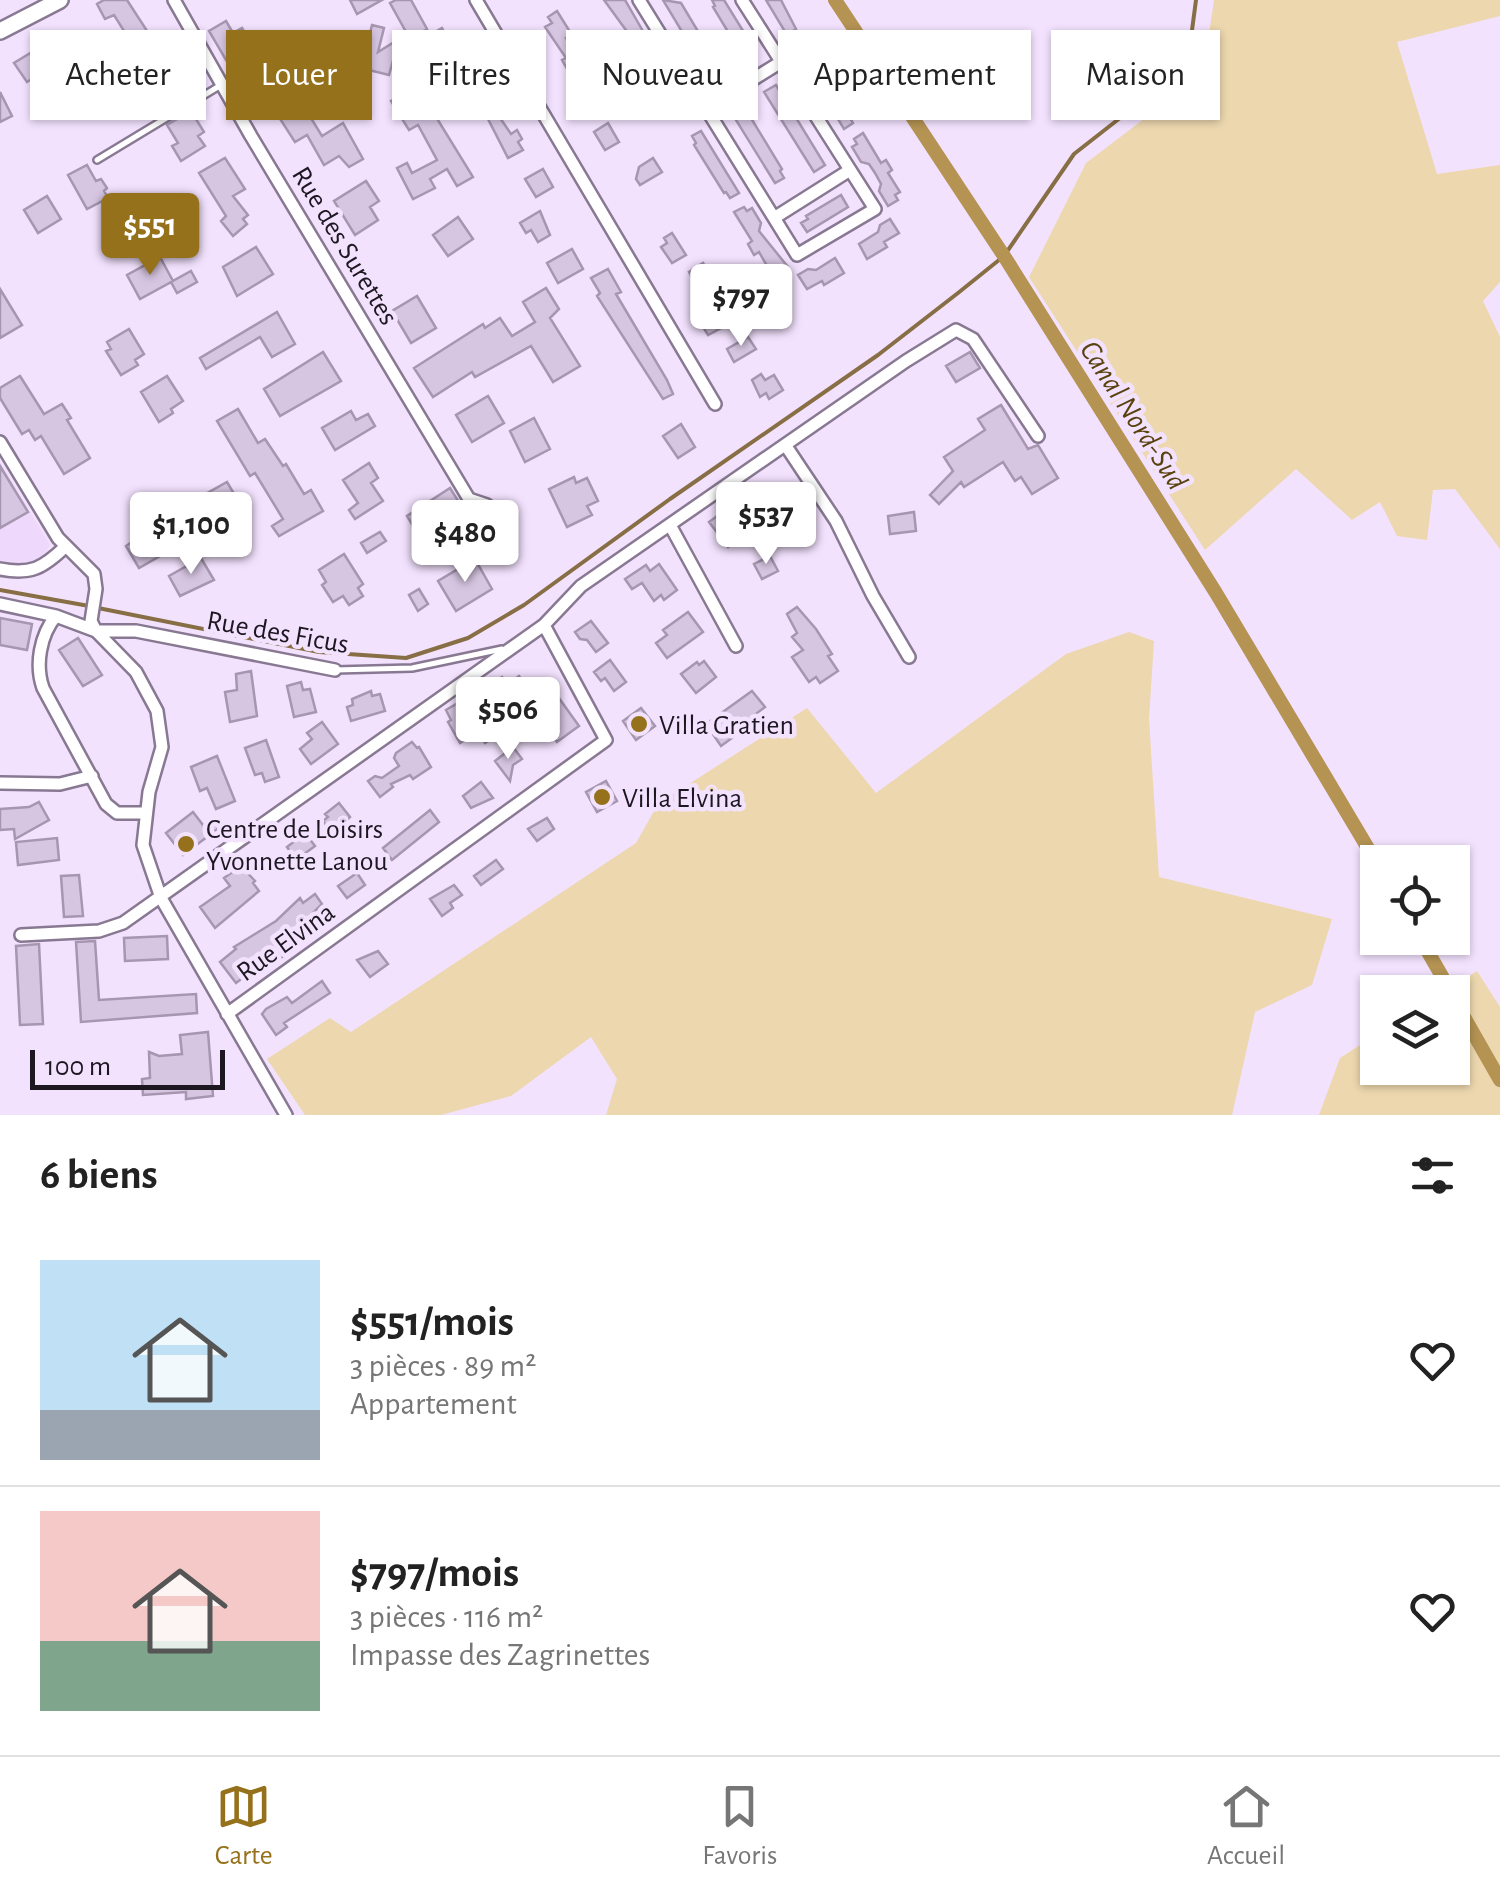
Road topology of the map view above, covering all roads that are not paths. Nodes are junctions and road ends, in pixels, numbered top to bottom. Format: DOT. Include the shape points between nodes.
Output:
graph roads {
  1 [pos="60,0"];
  2 [pos="174,0"];
  3 [pos="476,0"];
  4 [pos="640,0"];
  5 [pos="742,0"];
  6 [pos="658,30"];
  7 [pos="0,31"];
  8 [pos="778,57"];
  9 [pos="221,86"];
  10 [pos="712,120"];
  11 [pos="818,120"];
  12 [pos="97,160"];
  13 [pos="850,170"];
  14 [pos="774,218"];
  15 [pos="715,404"];
  16 [pos="1038,436"];
  17 [pos="0,442"];
  18 [pos="786,446"];
  19 [pos="486,506"];
  20 [pos="670,525"];
  21 [pos="66,547"];
  22 [pos="0,570"];
  23 [pos="0,604"];
  24 [pos="56,616"];
  25 [pos="544,625"];
  26 [pos="94,626"];
  27 [pos="736,646"];
  28 [pos="510,648"];
  29 [pos="910,657"];
  30 [pos="335,670"];
  31 [pos="92,776"];
  32 [pos="0,782"];
  33 [pos="145,814"];
  34 [pos="161,898"];
  35 [pos="21,935"];
  36 [pos="227,1014"];
  37 [pos="286,1115"];
  1 -- 7 [label="main road"];
  2 -- 9 [label="street, Rue des Surettes"];
  3 -- 15 [label="street"];
  4 -- 6 [label="street"];
  5 -- 8 [label="street"];
  9 -- 12 [label="lane"];
  9 -- 19 [label="street, Rue des Surettes" via="469,498"];
  10 -- 14 [label="street"];
  11 -- 13 [label="street"];
  13 -- 14 [label="street"];
  13 -- 14 [label="street" via="876,209 796,255"];
  16 -- 18 [label="street" via="972,339 956,330"];
  17 -- 21 [label="street"];
  18 -- 20 [label="street"];
  18 -- 29 [label="street" via="836,521"];
  20 -- 25 [label="street" via="582,586"];
  20 -- 27 [label="street"];
  21 -- 22 [label="street" via="25,574"];
  21 -- 26 [label="street" via="94,574"];
  23 -- 24 [label="street"];
  24 -- 26 [label="street"];
  24 -- 31 [label="street" via="47,626 37,671"];
  25 -- 28 [label="street"];
  25 -- 36 [label="street, Rue Elvina" via="606,740"];
  26 -- 30 [label="street, Rue des Ficus"];
  26 -- 33 [label="street" via="136,672 157,711 162,747"];
  28 -- 30 [label="lane, Rue des Ficus" via="412,668"];
  28 -- 34 [label="street"];
  31 -- 32 [label="street" via="60,784"];
  31 -- 33 [label="street" via="116,813"];
  33 -- 34 [label="street" via="143,845"];
  34 -- 35 [label="street" via="112,928"];
  34 -- 36 [label="street"];
  36 -- 37 [label="street"];
}
